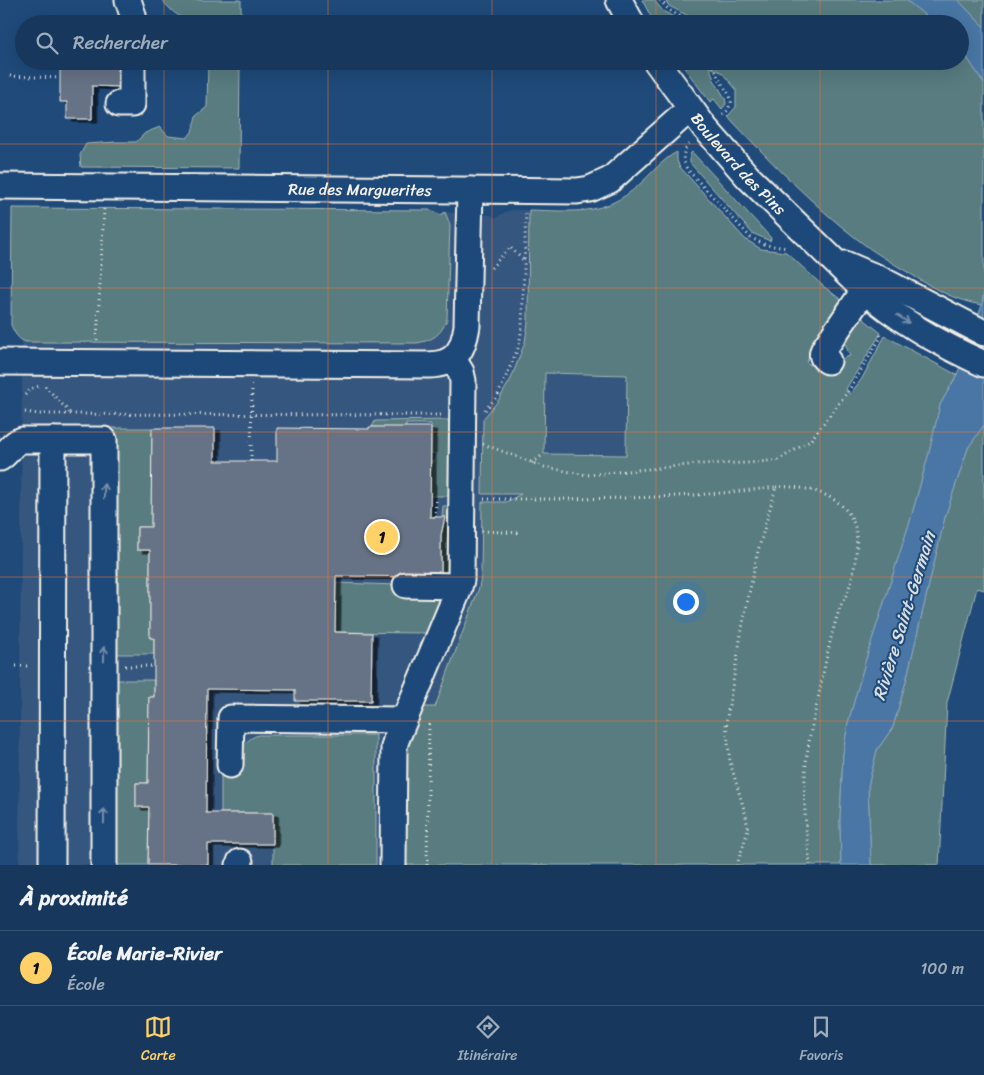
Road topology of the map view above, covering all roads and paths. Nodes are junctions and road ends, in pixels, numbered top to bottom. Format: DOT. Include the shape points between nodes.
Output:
graph roads {
  1 [pos="128,0"];
  2 [pos="619,0"];
  3 [pos="660,0"];
  4 [pos="133,15"];
  5 [pos="627,15"];
  6 [pos="678,15"];
  7 [pos="132,70"];
  8 [pos="662,70"];
  9 [pos="715,70"];
  10 [pos="10,76"];
  11 [pos="60,78"];
  12 [pos="119,104"];
  13 [pos="690,109"];
  14 [pos="724,114"];
  15 [pos="684,149"];
  16 [pos="0,186"];
  17 [pos="470,190"];
  18 [pos="104,206"];
  19 [pos="526,208"];
  20 [pos="782,246"];
  21 [pos="491,259"];
  22 [pos="524,261"];
  23 [pos="869,283"];
  24 [pos="882,327"];
  25 [pos="984,333"];
  26 [pos="96,342"];
  27 [pos="453,359"];
  28 [pos="0,362"];
  29 [pos="828,362"];
  30 [pos="253,364"];
  31 [pos="984,364"];
  32 [pos="25,395"];
  33 [pos="25,412"];
  34 [pos="72,414"];
  35 [pos="252,415"];
  36 [pos="450,415"];
  37 [pos="480,416"];
  38 [pos="53,440"];
  39 [pos="479,444"];
  40 [pos="544,454"];
  41 [pos="0,458"];
  42 [pos="251,461"];
  43 [pos="532,463"];
  44 [pos="776,487"];
  45 [pos="478,498"];
  46 [pos="478,531"];
  47 [pos="522,533"];
  48 [pos="406,585"];
  49 [pos="459,586"];
  50 [pos="116,666"];
  51 [pos="154,666"];
  52 [pos="403,720"];
  53 [pos="230,765"];
  54 [pos="52,865"];
  55 [pos="104,865"];
  56 [pos="393,865"];
  57 [pos="738,865"];
  58 [pos="810,865"];
  1 -- 4 [label="street"];
  2 -- 5 [label="street"];
  3 -- 6 [label="path"];
  7 -- 12 [label="street" via="132,104"];
  8 -- 13 [label="street, Boulevard des Pins"];
  9 -- 14 [label="path, Boulevard des Pins" via="731,102"];
  10 -- 11 [label="path"];
  13 -- 17 [label="street, Rue des Marguerites" via="600,186 577,191"];
  13 -- 23 [label="street, Boulevard des Pins" via="780,209 833,258"];
  15 -- 20 [label="path, Boulevard des Pins" via="684,163 751,238 766,245"];
  16 -- 17 [label="street, Rue des Marguerites"];
  17 -- 27 [label="street" via="467,326 465,340"];
  18 -- 26 [label="path"];
  19 -- 22 [label="path"];
  21 -- 22 [label="path" via="491,268 510,247"];
  22 -- 37 [label="path" via="519,346 498,395"];
  23 -- 25 [label="street, Boulevard des Pins"];
  23 -- 29 [label="street" via="824,349 822,356"];
  23 -- 31 [label="street, Boulevard des Pins, one-way" via="876,301"];
  24 -- 43 [label="path" via="878,332 881,337 850,390 820,430 810,441 778,460 587,475"];
  27 -- 30 [label="street" via="446,364 429,365"];
  27 -- 49 [label="street" via="463,381"];
  28 -- 30 [label="street"];
  30 -- 35 [label="path"];
  32 -- 34 [label="path" via="31,389 46,386"];
  33 -- 34 [label="path"];
  34 -- 35 [label="path"];
  35 -- 36 [label="path"];
  35 -- 42 [label="path"];
  38 -- 41 [label="street" via="17,441"];
  38 -- 54 [label="street"];
  55 -- 38 [label="street, one-way" via="104,440"];
  39 -- 43 [label="path"];
  40 -- 43 [label="path"];
  44 -- 45 [label="path" via="670,497"];
  44 -- 57 [label="path" via="756,560 726,723 730,762 748,830"];
  44 -- 58 [label="path" via="808,489 832,499 852,520 857,539 856,559 825,664 807,755 805,802"];
  46 -- 47 [label="path"];
  48 -- 49 [label="street"];
  49 -- 52 [label="street"];
  50 -- 51 [label="path"];
  52 -- 53 [label="street" via="231,718"];
  52 -- 56 [label="street" via="394,747"];
}
